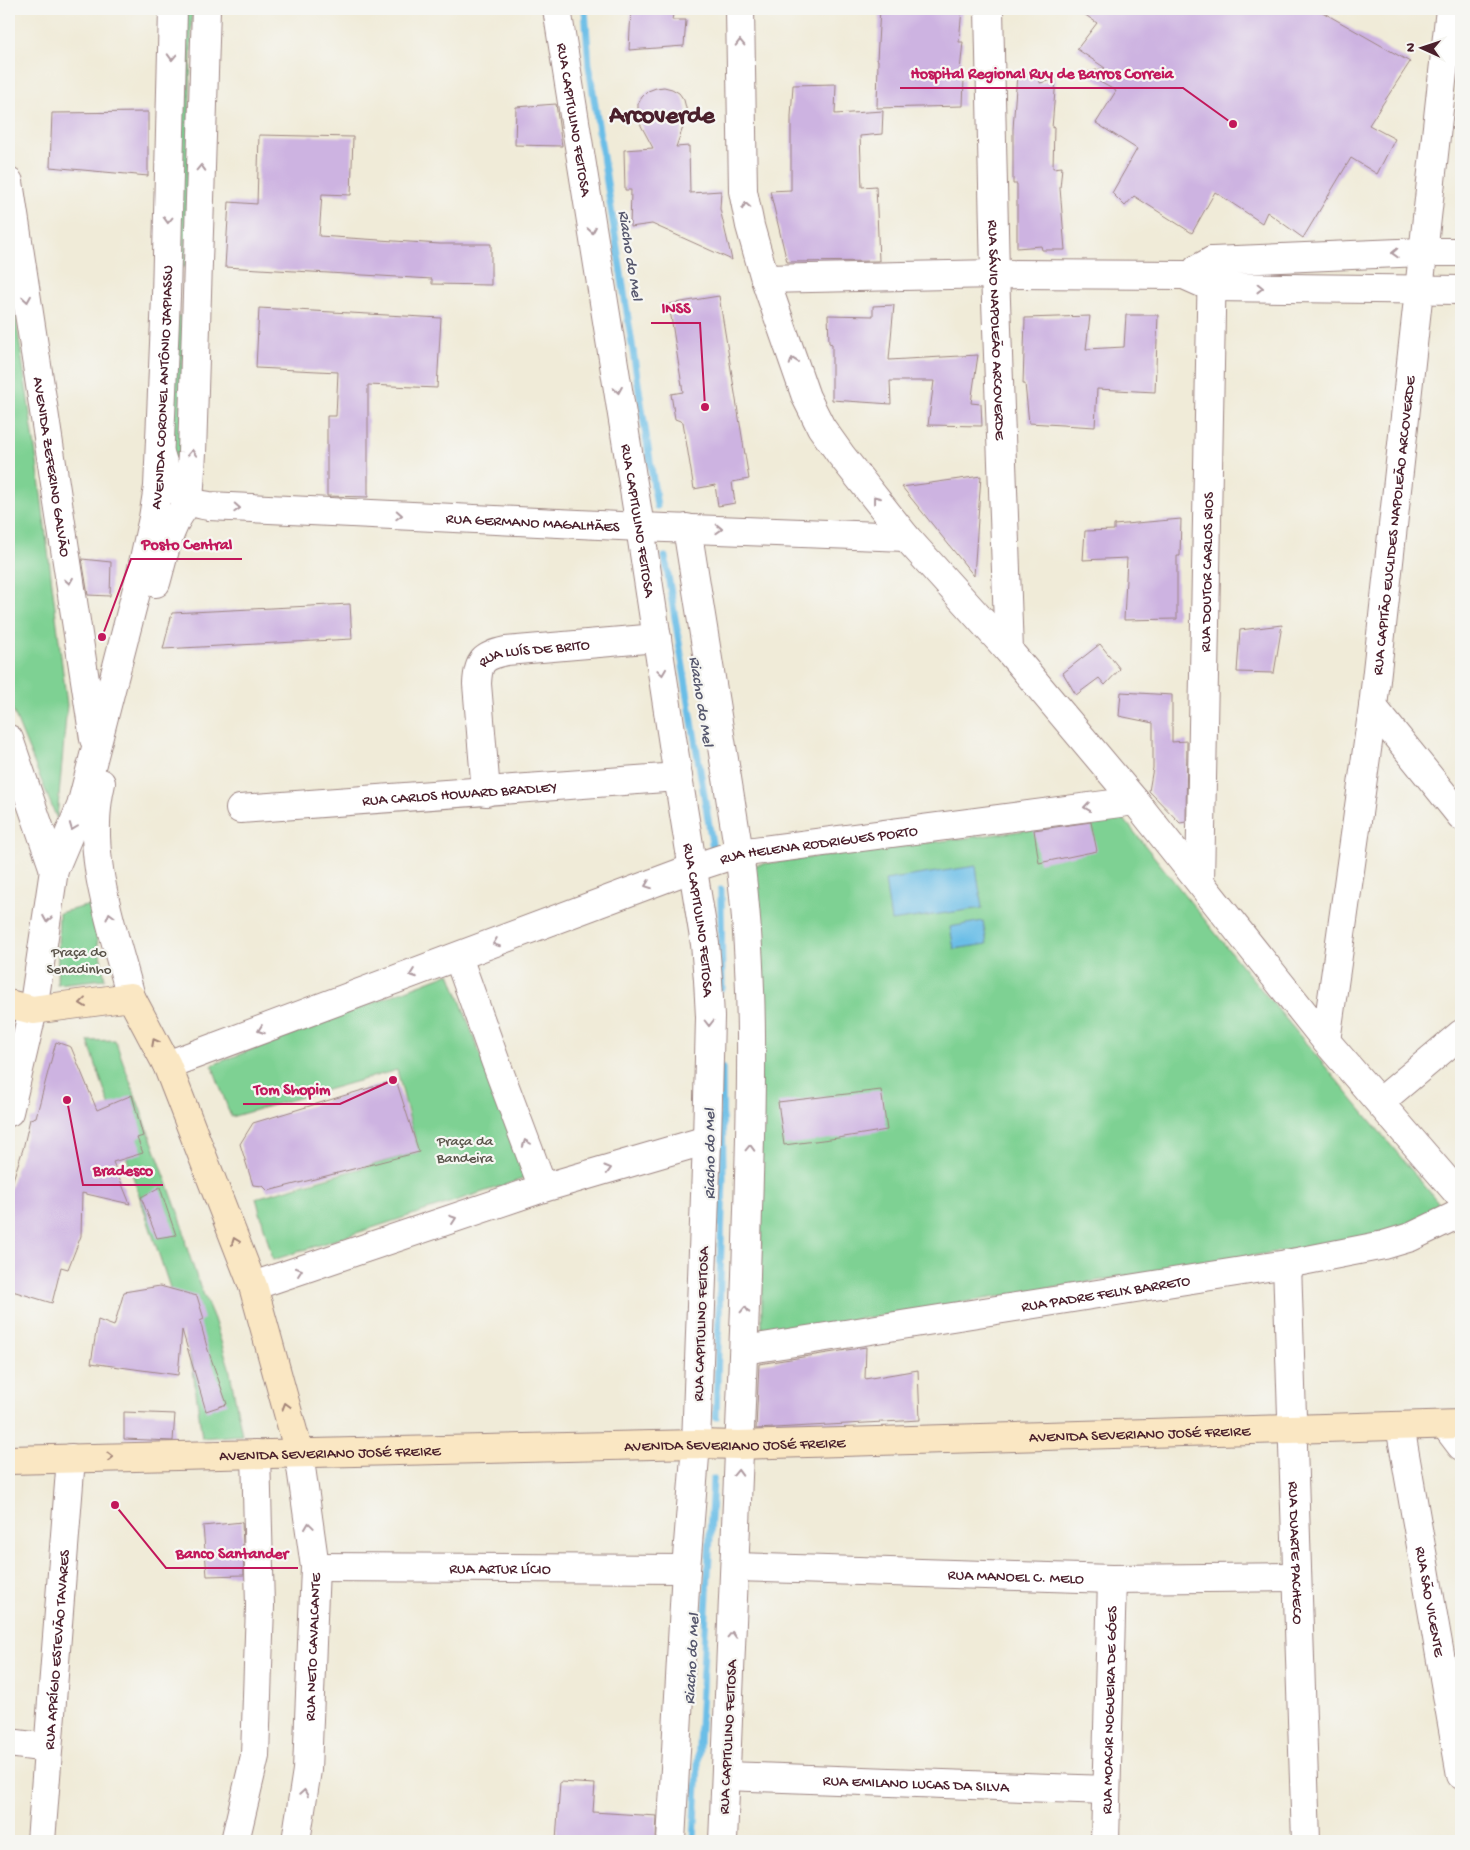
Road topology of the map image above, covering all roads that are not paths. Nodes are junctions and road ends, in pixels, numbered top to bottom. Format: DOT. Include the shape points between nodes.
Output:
graph roads {
  1 [pos="174,9"];
  2 [pos="206,9"];
  3 [pos="556,9"];
  4 [pos="740,9"];
  5 [pos="989,9"];
  6 [pos="1450,9"];
  7 [pos="9,182"];
  8 [pos="1422,252"];
  9 [pos="1461,252"];
  10 [pos="995,274"];
  11 [pos="1211,274"];
  12 [pos="764,279"];
  13 [pos="1420,290"];
  14 [pos="1461,290"];
  15 [pos="166,296"];
  16 [pos="197,296"];
  17 [pos="160,453"];
  18 [pos="189,502"];
  19 [pos="640,527"];
  20 [pos="687,528"];
  21 [pos="906,537"];
  22 [pos="657,638"];
  23 [pos="1009,651"];
  24 [pos="1373,707"];
  25 [pos="9,739"];
  26 [pos="95,750"];
  27 [pos="678,778"];
  28 [pos="486,792"];
  29 [pos="1135,801"];
  30 [pos="240,810"];
  31 [pos="1461,816"];
  32 [pos="739,853"];
  33 [pos="694,868"];
  34 [pos="54,870"];
  35 [pos="1200,882"];
  36 [pos="458,956"];
  37 [pos="131,997"];
  38 [pos="21,1007"];
  39 [pos="1461,1034"];
  40 [pos="1326,1041"];
  41 [pos="167,1065"];
  42 [pos="1380,1102"];
  43 [pos="9,1112"];
  44 [pos="707,1140"];
  45 [pos="543,1188"];
  46 [pos="1461,1197"];
  47 [pos="1461,1213"];
  48 [pos="1288,1264"];
  49 [pos="253,1286"];
  50 [pos="744,1350"];
  51 [pos="1400,1426"];
  52 [pos="1294,1429"];
  53 [pos="1456,1432"];
  54 [pos="696,1444"];
  55 [pos="739,1445"];
  56 [pos="299,1453"];
  57 [pos="256,1454"];
  58 [pos="71,1458"];
  59 [pos="9,1460"];
  60 [pos="314,1567"];
  61 [pos="735,1567"];
  62 [pos="686,1569"];
  63 [pos="1297,1577"];
  64 [pos="1112,1579"];
  65 [pos="9,1743"];
  66 [pos="48,1748"];
  67 [pos="1461,1775"];
  68 [pos="726,1776"];
  69 [pos="1106,1790"];
  70 [pos="41,1841"];
  71 [pos="235,1841"];
  72 [pos="296,1841"];
  73 [pos="671,1841"];
  74 [pos="723,1841"];
  75 [pos="1105,1841"];
  76 [pos="1306,1841"];
  1 -- 15 [label="street, AVENIDA CORONEL ANTÔNIO JAPIASSU, one-way"];
  16 -- 2 [label="street, AVENIDA CORONEL ANTÔNIO JAPIASSU, one-way"];
  3 -- 19 [label="street, RUA CAPITULINO FEITOSA, one-way"];
  12 -- 4 [label="street, one-way" via="743,191"];
  5 -- 10 [label="street, RUA SÁVIO NAPOLEÃO ARCOVERDE"];
  6 -- 8 [label="street, RUA CAPITÃO EUCLIDES NAPOLEÃO ARCOVERDE"];
  7 -- 26 [label="street, AVENIDA ZEFERINO GALVÃO, one-way"];
  8 -- 9 [label="street"];
  8 -- 11 [label="street, one-way"];
  8 -- 13 [label="street, RUA CAPITÃO EUCLIDES NAPOLEÃO ARCOVERDE"];
  10 -- 11 [label="street"];
  10 -- 12 [label="street"];
  10 -- 23 [label="street, RUA SÁVIO NAPOLEÃO ARCOVERDE"];
  11 -- 13 [label="street, one-way"];
  11 -- 35 [label="street, RUA DOUTOR CARLOS RIOS"];
  21 -- 12 [label="street, one-way" via="821,427 806,397"];
  13 -- 14 [label="street"];
  13 -- 24 [label="street, RUA CAPITÃO EUCLIDES NAPOLEÃO ARCOVERDE"];
  15 -- 16 [label="street"];
  15 -- 17 [label="street, AVENIDA CORONEL ANTÔNIO JAPIASSU"];
  18 -- 16 [label="street, AVENIDA CORONEL ANTÔNIO JAPIASSU, one-way"];
  17 -- 18 [label="street" via="167,477"];
  17 -- 26 [label="street, AVENIDA CORONEL ANTÔNIO JAPIASSU" via="153,518"];
  18 -- 19 [label="street, RUA GERMANO MAGALHÃES, one-way" via="209,506"];
  37 -- 18 [label="street, one-way" via="97,860 96,812 105,766 144,622 174,524"];
  19 -- 20 [label="street, RUA GERMANO MAGALHÃES"];
  19 -- 22 [label="street, RUA CAPITULINO FEITOSA"];
  20 -- 21 [label="street, RUA GERMANO MAGALHÃES, one-way"];
  20 -- 32 [label="street, RUA CAPITULINO FEITOSA"];
  21 -- 23 [label="street"];
  22 -- 27 [label="street, RUA CAPITULINO FEITOSA, one-way"];
  22 -- 28 [label="street, RUA LUÍS DE BRITO" via="506,651 482,661 477,671 477,684"];
  23 -- 29 [label="street"];
  24 -- 31 [label="street"];
  24 -- 40 [label="street, RUA CAPITÃO EUCLIDES NAPOLEÃO ARCOVERDE"];
  25 -- 34 [label="street"];
  26 -- 34 [label="street, AVENIDA CORONEL ANTÔNIO JAPIASSU, one-way" via="81,806"];
  27 -- 28 [label="street, RUA CARLOS HOWARD BRADLEY"];
  27 -- 33 [label="street, RUA CAPITULINO FEITOSA"];
  28 -- 30 [label="street, RUA CARLOS HOWARD BRADLEY"];
  29 -- 32 [label="street, RUA HELENA RODRIGUES PORTO, one-way"];
  29 -- 35 [label="street"];
  32 -- 33 [label="street, RUA HELENA RODRIGUES PORTO"];
  50 -- 32 [label="street, RUA CAPITULINO FEITOSA, one-way" via="752,1008"];
  33 -- 36 [label="street, RUA HELENA RODRIGUES PORTO, one-way"];
  33 -- 44 [label="street, RUA CAPITULINO FEITOSA, one-way" via="705,944 710,1017"];
  34 -- 38 [label="street, one-way"];
  35 -- 40 [label="street"];
  36 -- 41 [label="street, one-way"];
  45 -- 36 [label="street, one-way"];
  37 -- 38 [label="main road, one-way"];
  41 -- 37 [label="main road, one-way"];
  38 -- 43 [label="street"];
  39 -- 42 [label="street"];
  40 -- 42 [label="street"];
  49 -- 41 [label="main road, one-way"];
  42 -- 46 [label="street"];
  45 -- 44 [label="street, one-way"];
  44 -- 54 [label="street, RUA CAPITULINO FEITOSA"];
  49 -- 45 [label="street, one-way"];
  47 -- 48 [label="street, RUA PADRE FELIX BARRETO" via="1411,1237 1384,1245"];
  48 -- 50 [label="street, RUA PADRE FELIX BARRETO"];
  48 -- 52 [label="street, RUA DUARTE PACHECO"];
  56 -- 49 [label="main road, one-way"];
  50 -- 55 [label="street, RUA CAPITULINO FEITOSA"];
  51 -- 52 [label="main road, AVENIDA SEVERIANO JOSÉ FREIRE"];
  51 -- 53 [label="main road, AVENIDA SEVERIANO JOSÉ FREIRE"];
  51 -- 67 [label="street, RUA SÃO VICENTE"];
  52 -- 55 [label="main road, AVENIDA SEVERIANO JOSÉ FREIRE"];
  52 -- 63 [label="street, RUA DUARTE PACHECO"];
  54 -- 55 [label="main road, AVENIDA SEVERIANO JOSÉ FREIRE"];
  54 -- 56 [label="main road, AVENIDA SEVERIANO JOSÉ FREIRE"];
  54 -- 62 [label="street, RUA CAPITULINO FEITOSA"];
  61 -- 55 [label="street, RUA CAPITULINO FEITOSA, one-way"];
  56 -- 57 [label="main road, AVENIDA SEVERIANO JOSÉ FREIRE"];
  60 -- 56 [label="street, RUA NETO CAVALCANTE, one-way"];
  58 -- 57 [label="main road, AVENIDA SEVERIANO JOSÉ FREIRE, one-way"];
  57 -- 71 [label="street" via="260,1606 255,1756"];
  58 -- 59 [label="main road, AVENIDA SEVERIANO JOSÉ FREIRE"];
  58 -- 66 [label="street, RUA APRÍGIO ESTEVÃO TAVARES"];
  60 -- 62 [label="street, RUA ARTUR LÍCIO"];
  72 -- 60 [label="street, RUA NETO CAVALCANTE, one-way" via="307,1770"];
  61 -- 64 [label="street, RUA MANOEL C. MELO"];
  68 -- 61 [label="street, RUA CAPITULINO FEITOSA, one-way"];
  62 -- 73 [label="street, RUA CAPITULINO FEITOSA"];
  63 -- 64 [label="street, RUA MANOEL C. MELO"];
  63 -- 76 [label="street, RUA DUARTE PACHECO"];
  64 -- 69 [label="street, RUA MOACIR NOGUEIRA DE GÓES"];
  65 -- 66 [label="street"];
  66 -- 70 [label="street, RUA APRÍGIO ESTEVÃO TAVARES"];
  68 -- 69 [label="street, RUA EMILANO LUCAS DA SILVA"];
  68 -- 74 [label="street, RUA CAPITULINO FEITOSA"];
  69 -- 75 [label="street, RUA MOACIR NOGUEIRA DE GÓES"];
}
